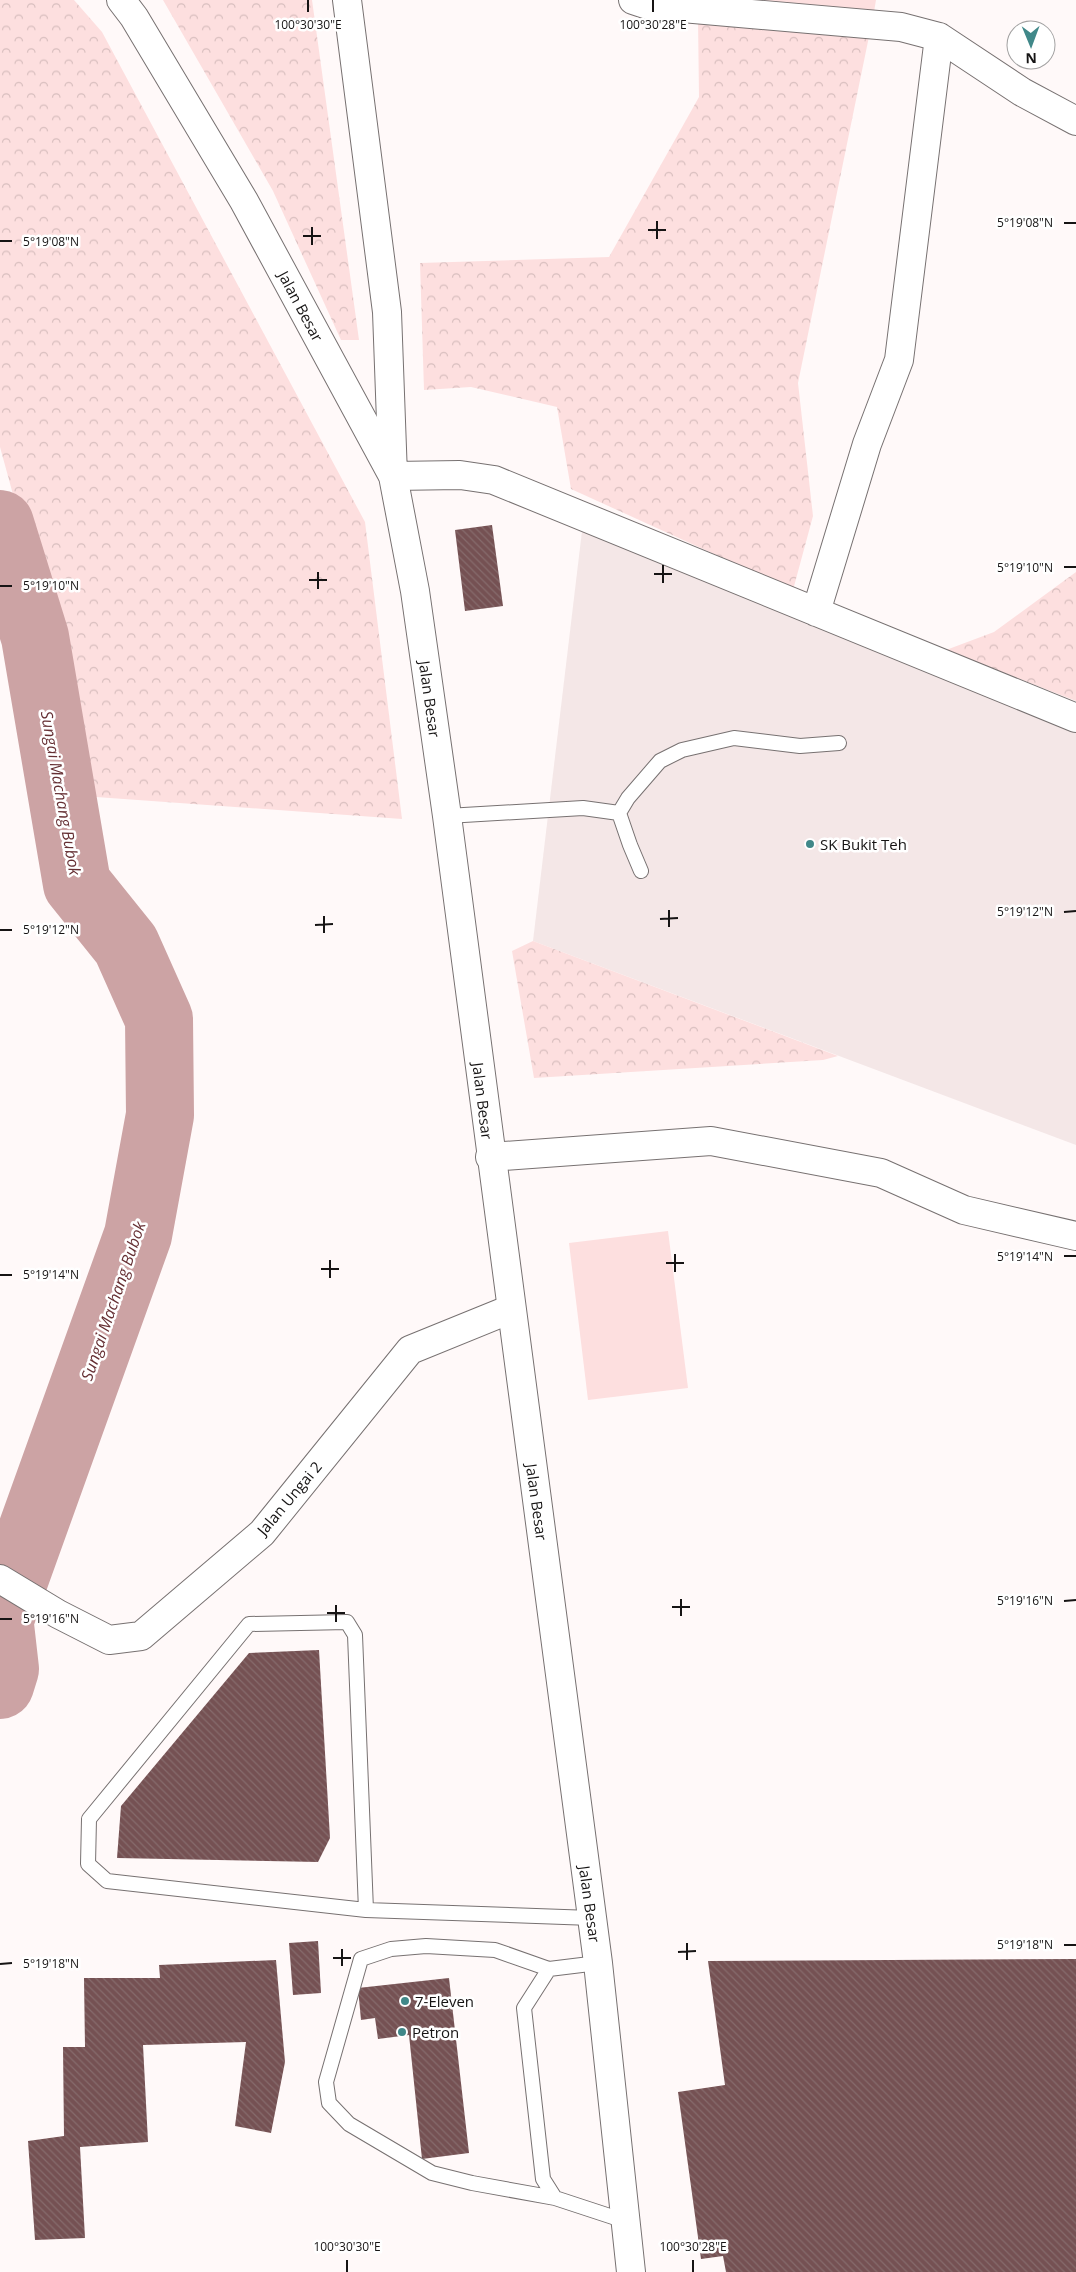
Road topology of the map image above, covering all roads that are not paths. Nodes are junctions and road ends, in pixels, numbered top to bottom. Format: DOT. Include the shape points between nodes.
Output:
graph roads {
  1 [pos="121,0"];
  2 [pos="347,0"];
  3 [pos="633,0"];
  4 [pos="940,37"];
  5 [pos="1076,121"];
  6 [pos="393,476"];
  7 [pos="816,612"];
  8 [pos="1076,718"];
  9 [pos="839,743"];
  10 [pos="619,813"];
  11 [pos="446,816"];
  12 [pos="641,871"];
  13 [pos="490,1157"];
  14 [pos="1076,1236"];
  15 [pos="511,1310"];
  16 [pos="0,1579"];
  17 [pos="366,1910"];
  18 [pos="592,1918"];
  19 [pos="598,1963"];
  20 [pos="549,1968"];
  21 [pos="555,2198"];
  22 [pos="625,2221"];
  23 [pos="630,2272"];
  1 -- 6 [label="street, Jalan Besar" via="244,201"];
  2 -- 6 [label="street" via="387,312"];
  3 -- 4 [label="street" via="648,5 901,27"];
  4 -- 5 [label="street" via="1022,92"];
  4 -- 7 [label="street" via="899,360 867,444"];
  6 -- 7 [label="street" via="460,475 494,480"];
  6 -- 11 [label="street, Jalan Besar" via="415,591"];
  7 -- 8 [label="street"];
  9 -- 10 [label="lane" via="800,746 734,738 682,750 660,761"];
  10 -- 11 [label="lane" via="583,808"];
  10 -- 12 [label="lane"];
  11 -- 13 [label="street, Jalan Besar"];
  13 -- 14 [label="street" via="711,1141 881,1173 964,1210"];
  13 -- 15 [label="street, Jalan Besar"];
  15 -- 16 [label="street, Jalan Ungai 2" via="410,1350 262,1533 141,1636 108,1640"];
  15 -- 18 [label="street, Jalan Besar"];
  17 -- 17 [label="lane" via="106,1881 88,1864 89,1819 249,1624 347,1622 355,1635"];
  17 -- 18 [label="lane"];
  18 -- 19 [label="street, Jalan Besar"];
  19 -- 20 [label="lane"];
  19 -- 22 [label="street, Jalan Besar"];
  20 -- 21 [label="lane" via="524,2008 543,2179"];
  20 -- 21 [label="lane" via="495,1950 426,1946 391,1949 362,1959 326,2082 329,2103 350,2124 432,2173"];
  21 -- 22 [label="lane"];
  22 -- 23 [label="street, Jalan Besar"];
}
